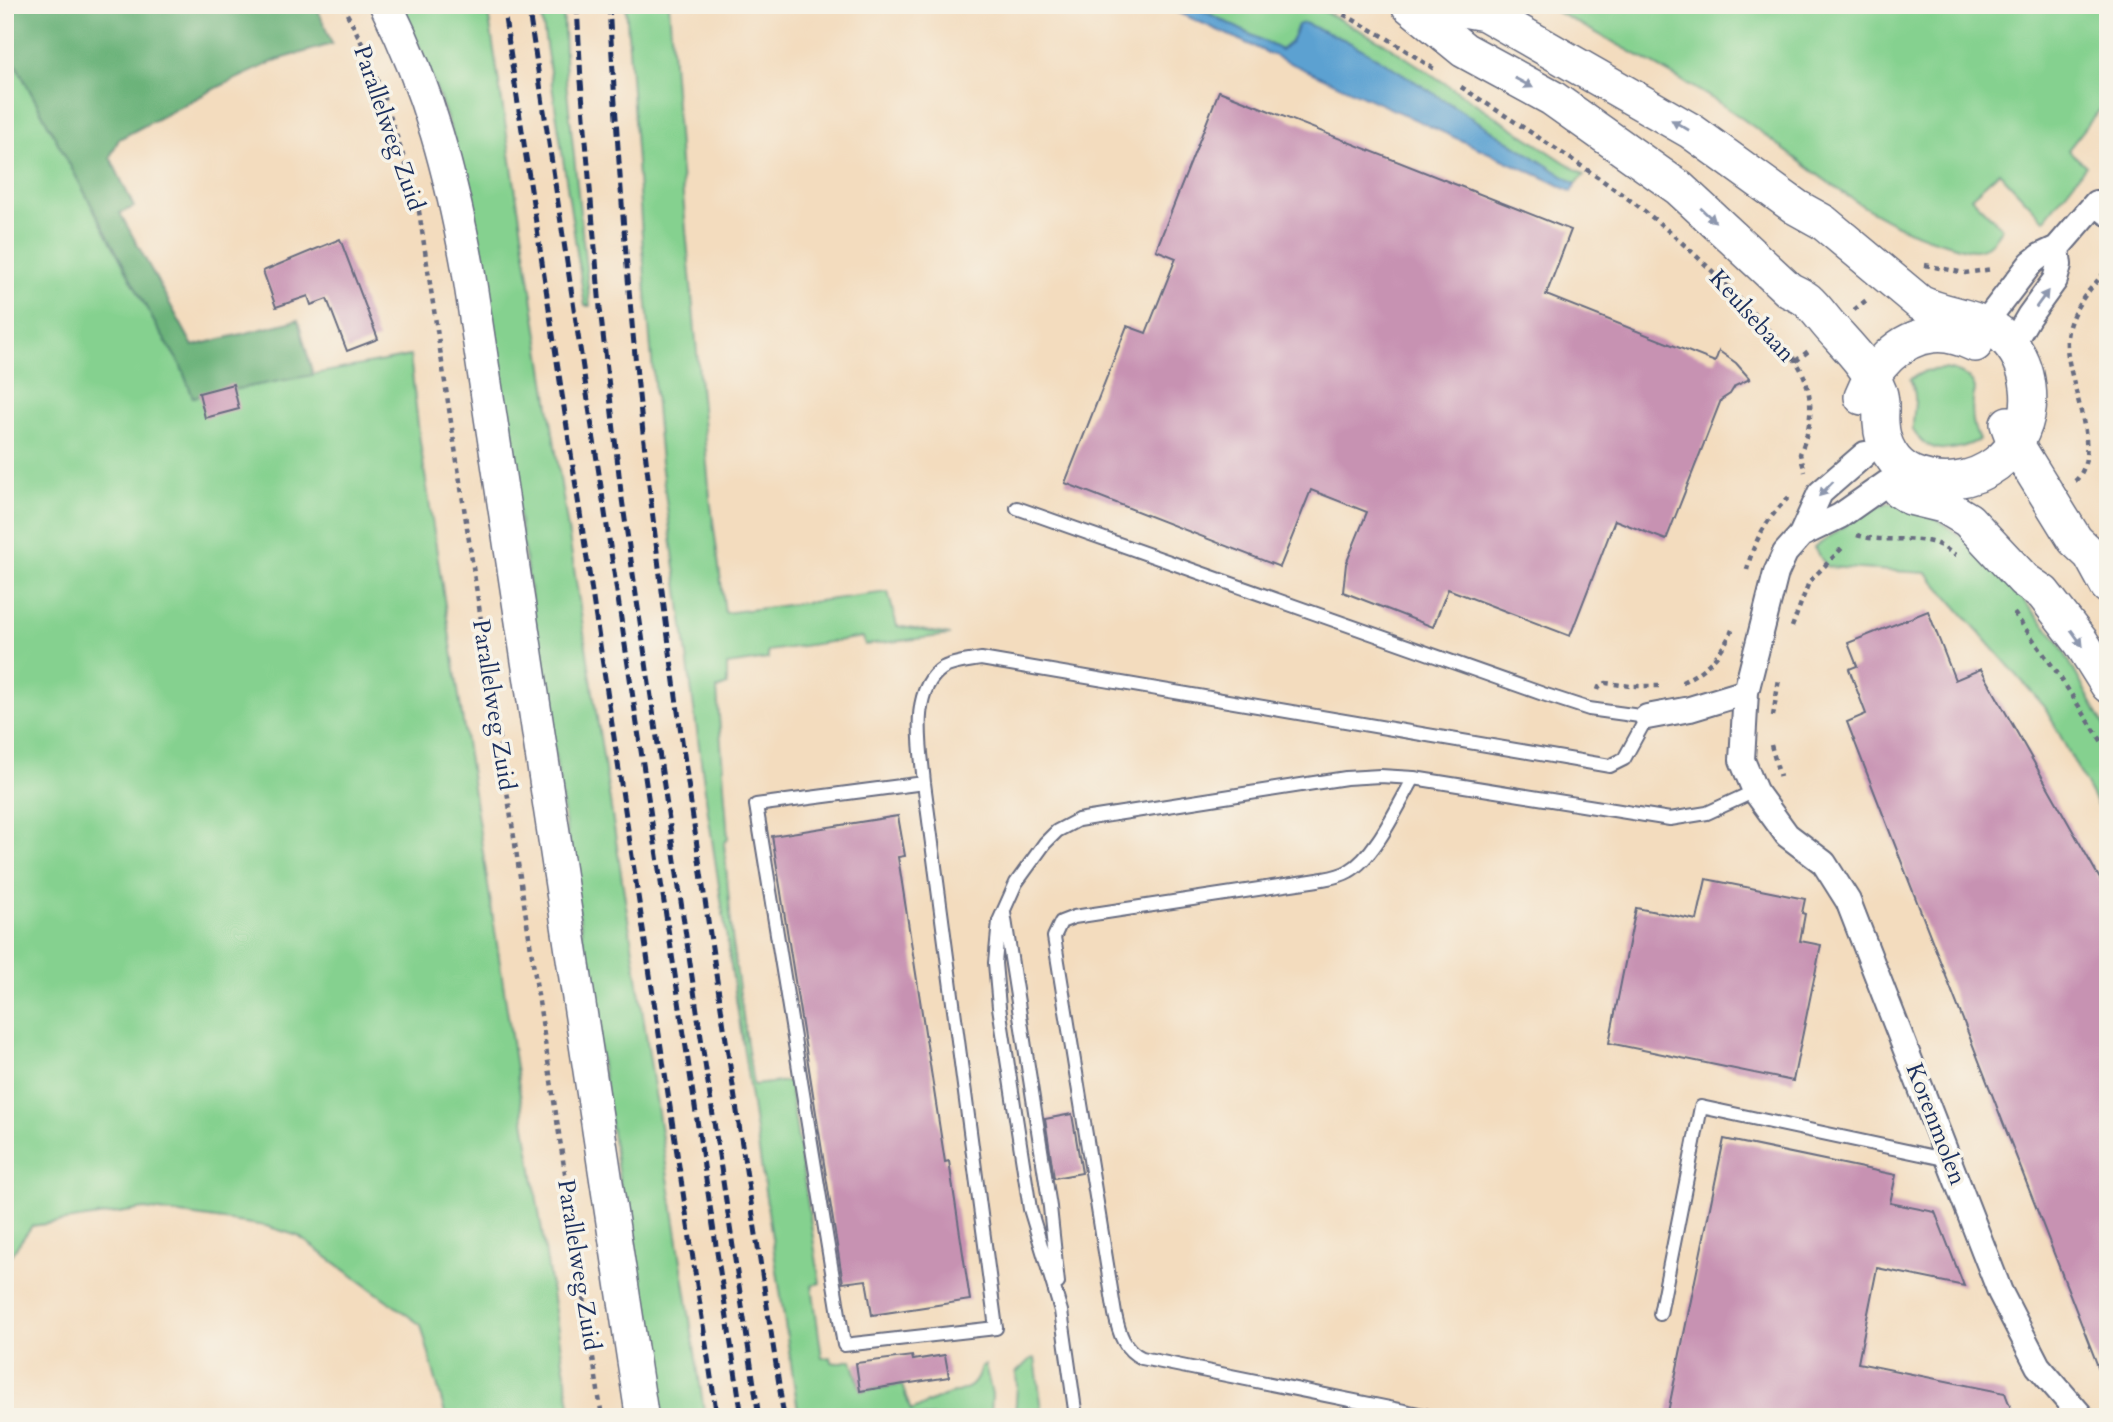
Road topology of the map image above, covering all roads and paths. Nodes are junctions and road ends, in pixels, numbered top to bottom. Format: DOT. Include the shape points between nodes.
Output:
graph roads {
  1 [pos="342,5"];
  2 [pos="386,5"];
  3 [pos="1326,5"];
  4 [pos="1409,5"];
  5 [pos="1440,5"];
  6 [pos="1443,75"];
  7 [pos="1454,82"];
  8 [pos="2108,212"];
  9 [pos="2057,248"];
  10 [pos="2108,269"];
  11 [pos="1933,322"];
  12 [pos="1976,333"];
  13 [pos="2012,345"];
  14 [pos="1867,386"];
  15 [pos="2020,432"];
  16 [pos="1865,454"];
  17 [pos="1896,477"];
  18 [pos="1814,486"];
  19 [pos="2064,489"];
  20 [pos="1949,493"];
  21 [pos="1017,509"];
  22 [pos="1840,516"];
  23 [pos="1801,535"];
  24 [pos="1858,535"];
  25 [pos="2091,555"];
  26 [pos="1962,559"];
  27 [pos="1746,577"];
  28 [pos="2108,586"];
  29 [pos="2008,606"];
  30 [pos="1735,625"];
  31 [pos="1789,639"];
  32 [pos="1779,676"];
  33 [pos="1677,684"];
  34 [pos="2108,685"];
  35 [pos="1662,686"];
  36 [pos="1746,692"];
  37 [pos="1590,709"];
  38 [pos="1647,718"];
  39 [pos="1772,721"];
  40 [pos="1772,733"];
  41 [pos="2108,751"];
  42 [pos="1414,778"];
  43 [pos="924,783"];
  44 [pos="1783,788"];
  45 [pos="1755,792"];
  46 [pos="1003,909"];
  47 [pos="1950,1160"];
  48 [pos="1060,1311"];
  49 [pos="1660,1314"];
  50 [pos="602,1417"];
  51 [pos="642,1417"];
  52 [pos="1076,1417"];
  53 [pos="1434,1417"];
  54 [pos="2082,1417"];
  1 -- 50 [label="path, Parallelweg Zuid" via="378,80 417,198"];
  2 -- 51 [label="street, Parallelweg Zuid" via="439,138 466,256"];
  3 -- 6 [label="path"];
  4 -- 14 [label="main road, Keulsebaan, one-way" via="1464,50 1552,98 1679,188 1789,290 1796,312"];
  11 -- 5 [label="main road, one-way" via="1920,303 1824,222 1690,131 1485,13"];
  7 -- 18 [label="path, Keulsebaan" via="1640,208 1725,282 1796,361 1810,406 1810,432 1800,454"];
  8 -- 9 [label="street" via="2095,203"];
  9 -- 12 [label="street" via="2031,263"];
  13 -- 9 [label="street, one-way" via="2055,280"];
  10 -- 19 [label="path" via="2084,296 2067,338 2087,448 2083,473"];
  11 -- 12 [label="main road"];
  11 -- 14 [label="main road" via="1877,367"];
  12 -- 13 [label="main road" via="2001,334"];
  12 -- 15 [label="main road" via="2007,377 2011,390 2007,418"];
  13 -- 15 [label="main road" via="2023,363 2029,400"];
  14 -- 16 [label="main road" via="1858,431"];
  14 -- 17 [label="main road" via="1881,401 1884,442"];
  15 -- 19 [label="main road" via="2033,438"];
  15 -- 20 [label="main road" via="1993,467 1967,478"];
  15 -- 25 [label="main road" via="2075,540"];
  16 -- 17 [label="main road" via="1876,472"];
  16 -- 18 [label="street, Korenmolen, one-way"];
  17 -- 20 [label="main road" via="1924,478"];
  17 -- 22 [label="street, Korenmolen"];
  18 -- 23 [label="street, Korenmolen"];
  18 -- 27 [label="path" via="1774,511 1759,537"];
  19 -- 25 [label="main road" via="2089,531"];
  20 -- 34 [label="main road, one-way" via="1988,512 2034,568 2043,593"];
  21 -- 37 [label="lane"];
  22 -- 23 [label="street, Korenmolen"];
  22 -- 24 [label="path"];
  23 -- 36 [label="street, Korenmolen" via="1785,552 1776,573"];
  24 -- 26 [label="path" via="1934,542"];
  24 -- 31 [label="path" via="1809,582"];
  25 -- 28 [label="main road"];
  29 -- 41 [label="path"];
  30 -- 33 [label="path" via="1713,662"];
  32 -- 39 [label="path"];
  35 -- 37 [label="path" via="1606,683 1599,687"];
  36 -- 38 [label="street"];
  36 -- 45 [label="street, Korenmolen" via="1742,761"];
  37 -- 38 [label="lane"];
  38 -- 43 [label="lane" via="1624,759 1610,766 981,659 944,667 927,684 918,723"];
  40 -- 44 [label="path"];
  42 -- 45 [label="lane" via="1670,819 1707,813"];
  42 -- 46 [label="lane" via="1346,778 1078,820 1045,843"];
  42 -- 53 [label="lane" via="1374,847 1350,871 1318,880 1074,917 1061,922 1054,937 1115,1314 1128,1350 1142,1358"];
  43 -- 43 [label="lane" via="756,805 844,1345 996,1328"];
  45 -- 47 [label="street, Korenmolen" via="1787,835 1824,863 1849,901"];
  46 -- 48 [label="lane" via="1050,1207"];
  46 -- 48 [label="lane" via="995,952 999,1007 1030,1209"];
  47 -- 49 [label="lane" via="1701,1107"];
  47 -- 54 [label="street, Korenmolen" via="2000,1292 2031,1353"];
  48 -- 52 [label="lane"];
}
